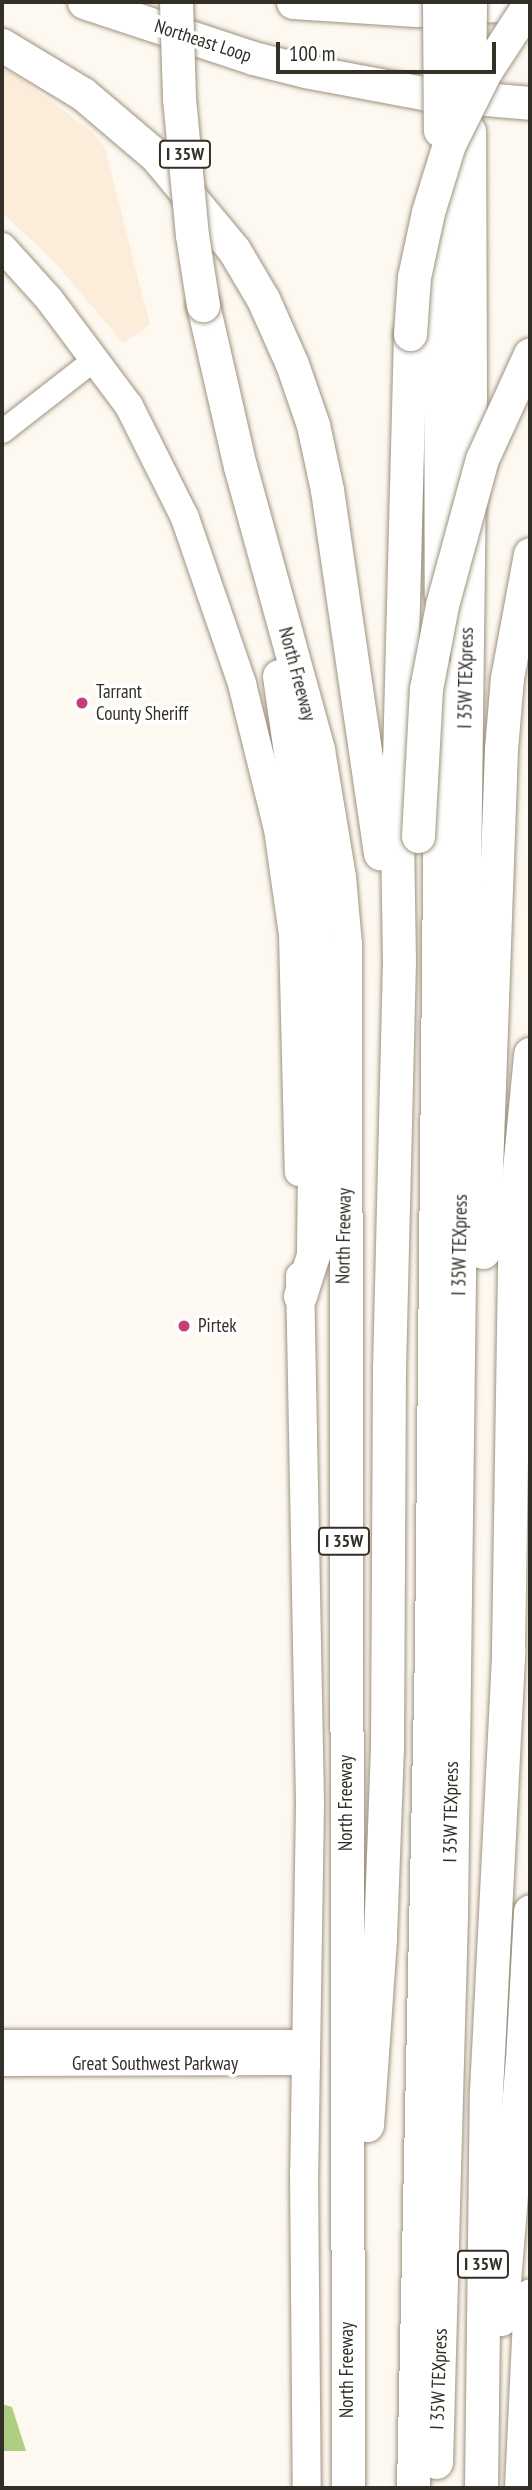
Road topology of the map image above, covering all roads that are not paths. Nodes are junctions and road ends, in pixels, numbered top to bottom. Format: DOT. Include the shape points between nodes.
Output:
graph roads {
  1 [pos="84,2"];
  2 [pos="176,2"];
  3 [pos="293,2"];
  4 [pos="439,2"];
  5 [pos="470,2"];
  6 [pos="530,4"];
  7 [pos="2,45"];
  8 [pos="530,103"];
  9 [pos="455,130"];
  10 [pos="2,247"];
  11 [pos="530,354"];
  12 [pos="94,359"];
  13 [pos="2,431"];
  14 [pos="530,554"];
  15 [pos="277,601"];
  16 [pos="530,1054"];
  17 [pos="392,1213"];
  18 [pos="300,1296"];
  19 [pos="451,1803"];
  20 [pos="530,1911"];
  21 [pos="2,2041"];
  22 [pos="308,2052"];
  23 [pos="2,2064"];
  24 [pos="420,2108"];
  25 [pos="530,2295"];
  26 [pos="481,2437"];
  27 [pos="307,2488"];
  28 [pos="348,2488"];
  29 [pos="362,2488"];
  30 [pos="413,2488"];
  31 [pos="436,2488"];
  32 [pos="481,2488"];
  33 [pos="520,2488"];
  1 -- 8 [label="highway, Northeast Loop" via="305,71 428,94"];
  2 -- 15 [label="highway, North Freeway / I 35W, bridge" via="179,98 203,305"];
  3 -- 6 [label="highway" via="416,10"];
  4 -- 9 [label="highway, I 35W TEXpress, bridge"];
  5 -- 9 [label="highway, I 35W TEXpress, bridge"];
  6 -- 17 [label="highway, bridge" via="485,72 449,144 414,277 397,836 399,962"];
  7 -- 17 [label="highway" via="83,94 124,127 204,212 234,250 263,299 313,425 380,841 383,1177"];
  9 -- 19 [label="highway, I 35W TEXpress" via="470,397"];
  9 -- 24 [label="highway, I 35W TEXpress"];
  10 -- 12 [label="main road, North Freeway"];
  11 -- 24 [label="highway, bridge" via="482,459 442,605 426,689 418,836 406,1545 412,1781 410,2086"];
  12 -- 13 [label="street"];
  12 -- 18 [label="main road, North Freeway" via="129,406 185,518 242,684 271,797 293,934"];
  14 -- 19 [label="highway" via="507,678 501,749 488,1056 477,1560 463,1759"];
  15 -- 18 [label="highway" via="273,636 306,865 316,1003 313,1255"];
  15 -- 28 [label="highway, North Freeway / I 35W" via="320,762 345,944"];
  16 -- 26 [label="highway, I 35W" via="515,1210 508,1650 486,2091"];
  17 -- 29 [label="highway" via="387,1749 380,1937 364,2157"];
  18 -- 22 [label="main road, North Freeway" via="310,1783"];
  19 -- 31 [label="highway, I 35W TEXpress"];
  20 -- 26 [label="highway" via="508,2263 494,2407"];
  21 -- 22 [label="street, Great Southwest Parkway"];
  22 -- 23 [label="street, Great Southwest Parkway"];
  22 -- 27 [label="main road, North Freeway" via="304,2172"];
  24 -- 30 [label="highway, I 35W TEXpress"];
  25 -- 33 [label="highway"];
  26 -- 32 [label="highway, I 35W"];
}
